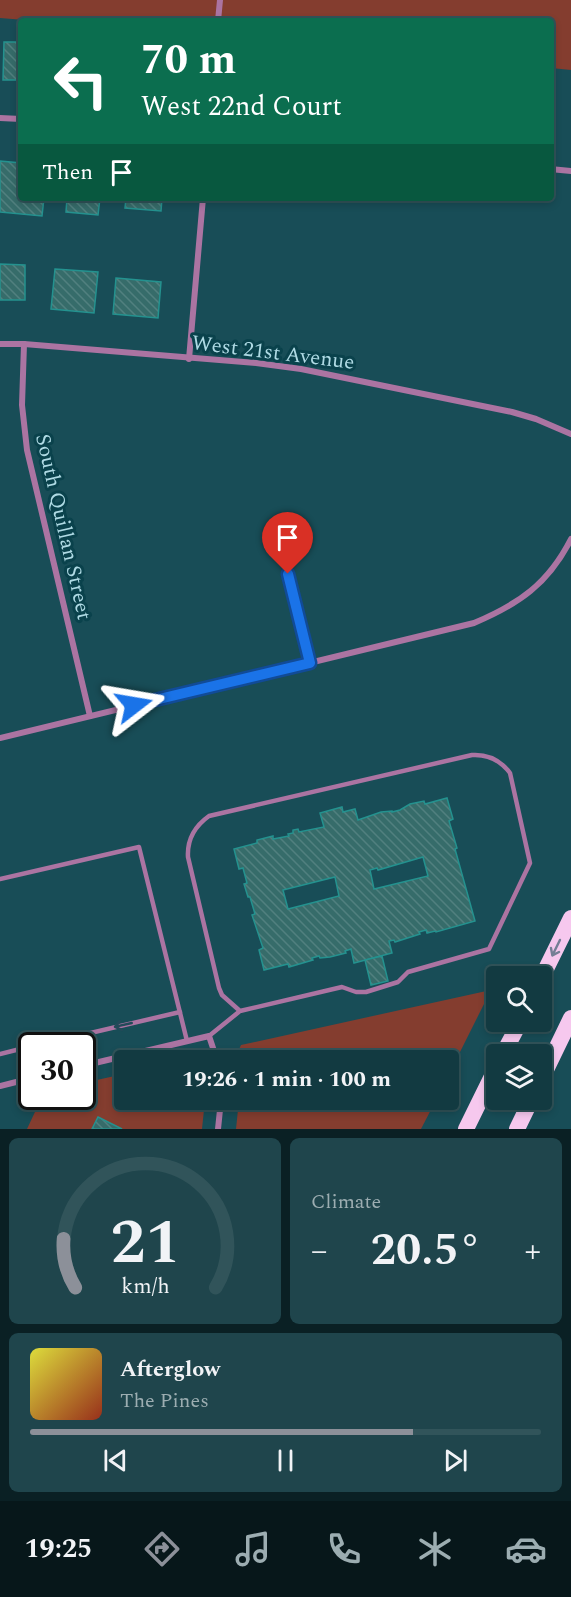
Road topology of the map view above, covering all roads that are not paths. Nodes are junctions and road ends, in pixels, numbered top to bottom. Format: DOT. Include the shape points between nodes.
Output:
graph roads {
  1 [pos="220,0"];
  2 [pos="218,18"];
  3 [pos="0,118"];
  4 [pos="18,119"];
  5 [pos="554,169"];
  6 [pos="571,171"];
  7 [pos="203,201"];
  8 [pos="0,344"];
  9 [pos="24,344"];
  10 [pos="189,359"];
  11 [pos="571,434"];
  12 [pos="571,539"];
  13 [pos="288,574"];
  14 [pos="310,663"];
  15 [pos="90,716"];
  16 [pos="0,738"];
  17 [pos="0,879"];
  18 [pos="571,918"];
  19 [pos="547,966"];
  20 [pos="240,1011"];
  21 [pos="180,1012"];
  22 [pos="571,1018"];
  23 [pos="94,1032"];
  24 [pos="209,1036"];
  25 [pos="187,1041"];
  26 [pos="18,1050"];
  27 [pos="214,1050"];
  28 [pos="0,1054"];
  29 [pos="552,1057"];
  30 [pos="96,1063"];
  31 [pos="18,1082"];
  32 [pos="0,1086"];
  33 [pos="486,1088"];
  34 [pos="220,1110"];
  35 [pos="526,1110"];
  36 [pos="218,1129"];
  37 [pos="466,1129"];
  38 [pos="517,1129"];
  1 -- 2 [label="street"];
  3 -- 4 [label="street"];
  5 -- 6 [label="street"];
  7 -- 10 [label="street"];
  8 -- 9 [label="street, West 21st Avenue"];
  9 -- 10 [label="street, West 21st Avenue"];
  9 -- 15 [label="street, South Quillan Street" via="22,405 27,450"];
  10 -- 11 [label="street, West 21st Avenue" via="256,363 333,375 512,412"];
  12 -- 14 [label="street" via="526,597 501,611 474,623"];
  13 -- 14 [label="street"];
  14 -- 15 [label="street"];
  15 -- 16 [label="street"];
  17 -- 21 [label="lane" via="139,847"];
  18 -- 19 [label="highway, one-way"];
  20 -- 20 [label="lane" via="342,987 366,992 398,982 408,972 489,950 530,863 510,773 504,765 481,754 472,755 208,816 200,822 190,838 188,858 219,988"];
  20 -- 24 [label="lane"];
  21 -- 23 [label="lane, one-way"];
  21 -- 25 [label="lane"];
  22 -- 29 [label="highway"];
  24 -- 25 [label="street"];
  24 -- 27 [label="street"];
  25 -- 30 [label="street"];
  26 -- 28 [label="lane"];
  31 -- 32 [label="street"];
  33 -- 37 [label="highway"];
  34 -- 36 [label="street"];
  35 -- 38 [label="highway"];
}
